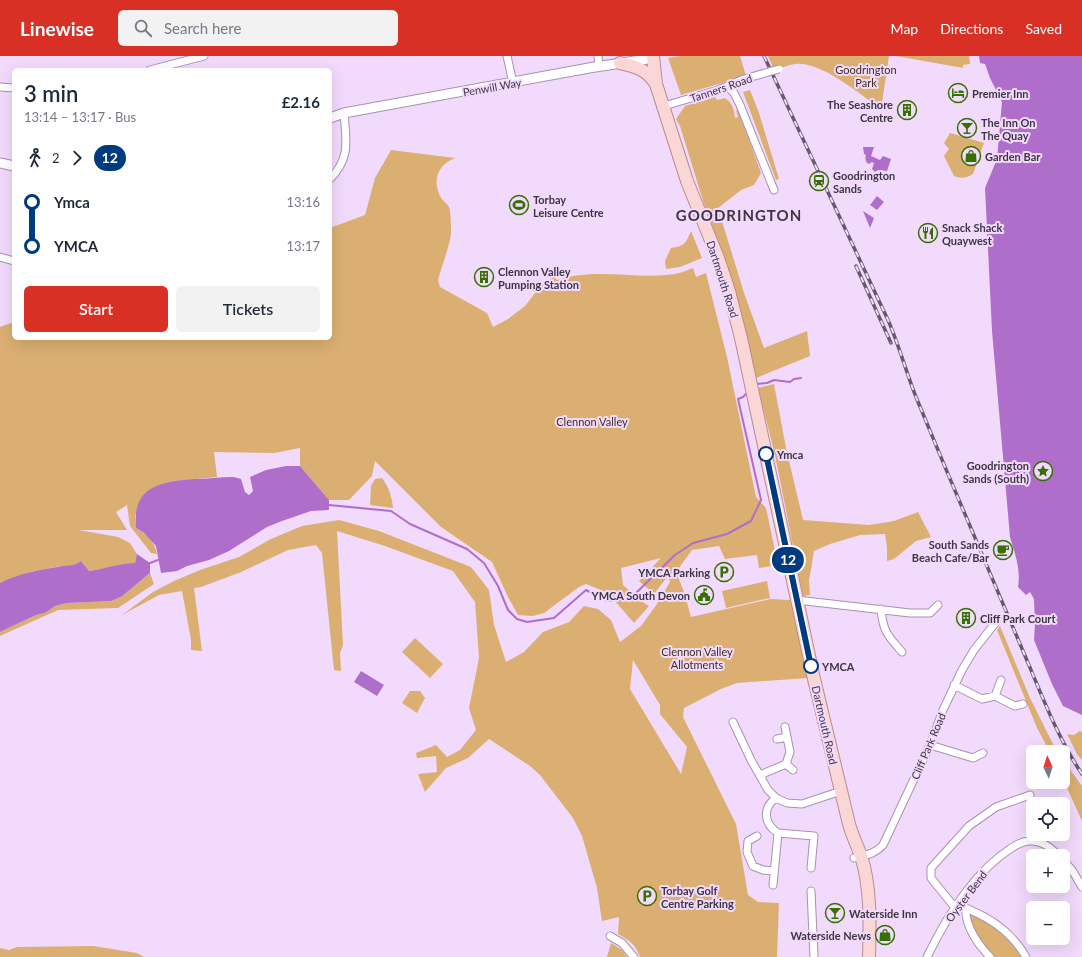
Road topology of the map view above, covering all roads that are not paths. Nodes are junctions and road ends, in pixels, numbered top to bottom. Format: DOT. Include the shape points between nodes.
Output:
graph roads {
  1 [pos="204,56"];
  2 [pos="507,56"];
  3 [pos="598,56"];
  4 [pos="654,57"];
  5 [pos="620,63"];
  6 [pos="599,67"];
  7 [pos="158,68"];
  8 [pos="778,69"];
  9 [pos="513,83"];
  10 [pos="656,84"];
  11 [pos="0,87"];
  12 [pos="728,87"];
  13 [pos="12,88"];
  14 [pos="664,106"];
  15 [pos="344,113"];
  16 [pos="332,117"];
  17 [pos="0,163"];
  18 [pos="12,166"];
  19 [pos="332,177"];
  20 [pos="774,190"];
  21 [pos="1,260"];
  22 [pos="12,261"];
  23 [pos="797,600"];
  24 [pos="938,605"];
  25 [pos="881,610"];
  26 [pos="996,622"];
  27 [pos="902,652"];
  28 [pos="1001,680"];
  29 [pos="954,685"];
  30 [pos="995,696"];
  31 [pos="1023,704"];
  32 [pos="733,722"];
  33 [pos="785,726"];
  34 [pos="787,737"];
  35 [pos="777,739"];
  36 [pos="930,745"];
  37 [pos="983,753"];
  38 [pos="786,764"];
  39 [pos="793,770"];
  40 [pos="760,775"];
  41 [pos="841,791"];
  42 [pos="1030,795"];
  43 [pos="776,798"];
  44 [pos="778,833"];
  45 [pos="757,836"];
  46 [pos="1051,849"];
  47 [pos="858,857"];
  48 [pos="811,868"];
  49 [pos="1070,868"];
  50 [pos="773,871"];
  51 [pos="773,885"];
  52 [pos="1082,887"];
  53 [pos="811,891"];
  54 [pos="957,904"];
  55 [pos="966,908"];
  56 [pos="610,936"];
  57 [pos="634,957"];
  58 [pos="814,957"];
  59 [pos="862,957"];
  60 [pos="869,957"];
  61 [pos="927,957"];
  62 [pos="990,957"];
  63 [pos="1026,957"];
  1 -- 7 [label="street"];
  2 -- 9 [label="street"];
  3 -- 6 [label="street"];
  4 -- 5 [label="street, Penwill Way"];
  4 -- 10 [label="main road, Dartmouth Road"];
  5 -- 6 [label="street, Penwill Way"];
  5 -- 10 [label="main road" via="638,68 650,75"];
  6 -- 9 [label="street, Penwill Way"];
  8 -- 12 [label="street, Tanners Road, bridge" via="744,79"];
  9 -- 15 [label="street, Penwill Way"];
  10 -- 14 [label="main road, Dartmouth Road"];
  11 -- 13 [label="street"];
  12 -- 14 [label="street, Tanners Road"];
  12 -- 20 [label="street" via="740,105"];
  14 -- 23 [label="main road, Dartmouth Road" via="687,181 729,291"];
  15 -- 16 [label="street, Penwill Way"];
  15 -- 19 [label="street" via="344,159"];
  17 -- 18 [label="street"];
  21 -- 22 [label="street"];
  23 -- 25 [label="street"];
  23 -- 41 [label="main road, Dartmouth Road"];
  24 -- 25 [label="street" via="930,613"];
  25 -- 27 [label="street" via="885,631"];
  26 -- 29 [label="street, Cliff Park Road" via="974,650"];
  28 -- 30 [label="street"];
  29 -- 30 [label="street" via="982,699"];
  29 -- 36 [label="street, Cliff Park Road"];
  30 -- 31 [label="street" via="1015,706"];
  32 -- 40 [label="street"];
  33 -- 34 [label="street"];
  34 -- 35 [label="street"];
  34 -- 38 [label="street" via="790,752"];
  36 -- 37 [label="street" via="973,758"];
  36 -- 47 [label="street, Cliff Park Road" via="884,844 876,852"];
  38 -- 39 [label="street"];
  38 -- 40 [label="street"];
  40 -- 43 [label="street"];
  41 -- 43 [label="street" via="802,804 787,803"];
  41 -- 47 [label="main road, Dartmouth Road"];
  42 -- 54 [label="street" via="996,807 969,826 931,868 932,878 948,900 952,904"];
  43 -- 44 [label="street" via="769,803 766,814 768,823"];
  44 -- 48 [label="street" via="814,836"];
  44 -- 50 [label="street"];
  45 -- 50 [label="street" via="748,841 747,852 753,866"];
  46 -- 54 [label="street, Oyster Bend" via="1038,842 1019,843 1000,855"];
  47 -- 59 [label="main road, Dartmouth Road"];
  47 -- 60 [label="main road, Dartmouth Road" via="869,904"];
  49 -- 52 [label="street"];
  50 -- 51 [label="street"];
  53 -- 58 [label="street"];
  54 -- 55 [label="street"];
  54 -- 61 [label="street, Oyster Bend"];
  55 -- 62 [label="street" via="965,914 972,932"];
  55 -- 63 [label="street" via="985,916 1005,930"];
  56 -- 57 [label="street" via="622,943"];
}
